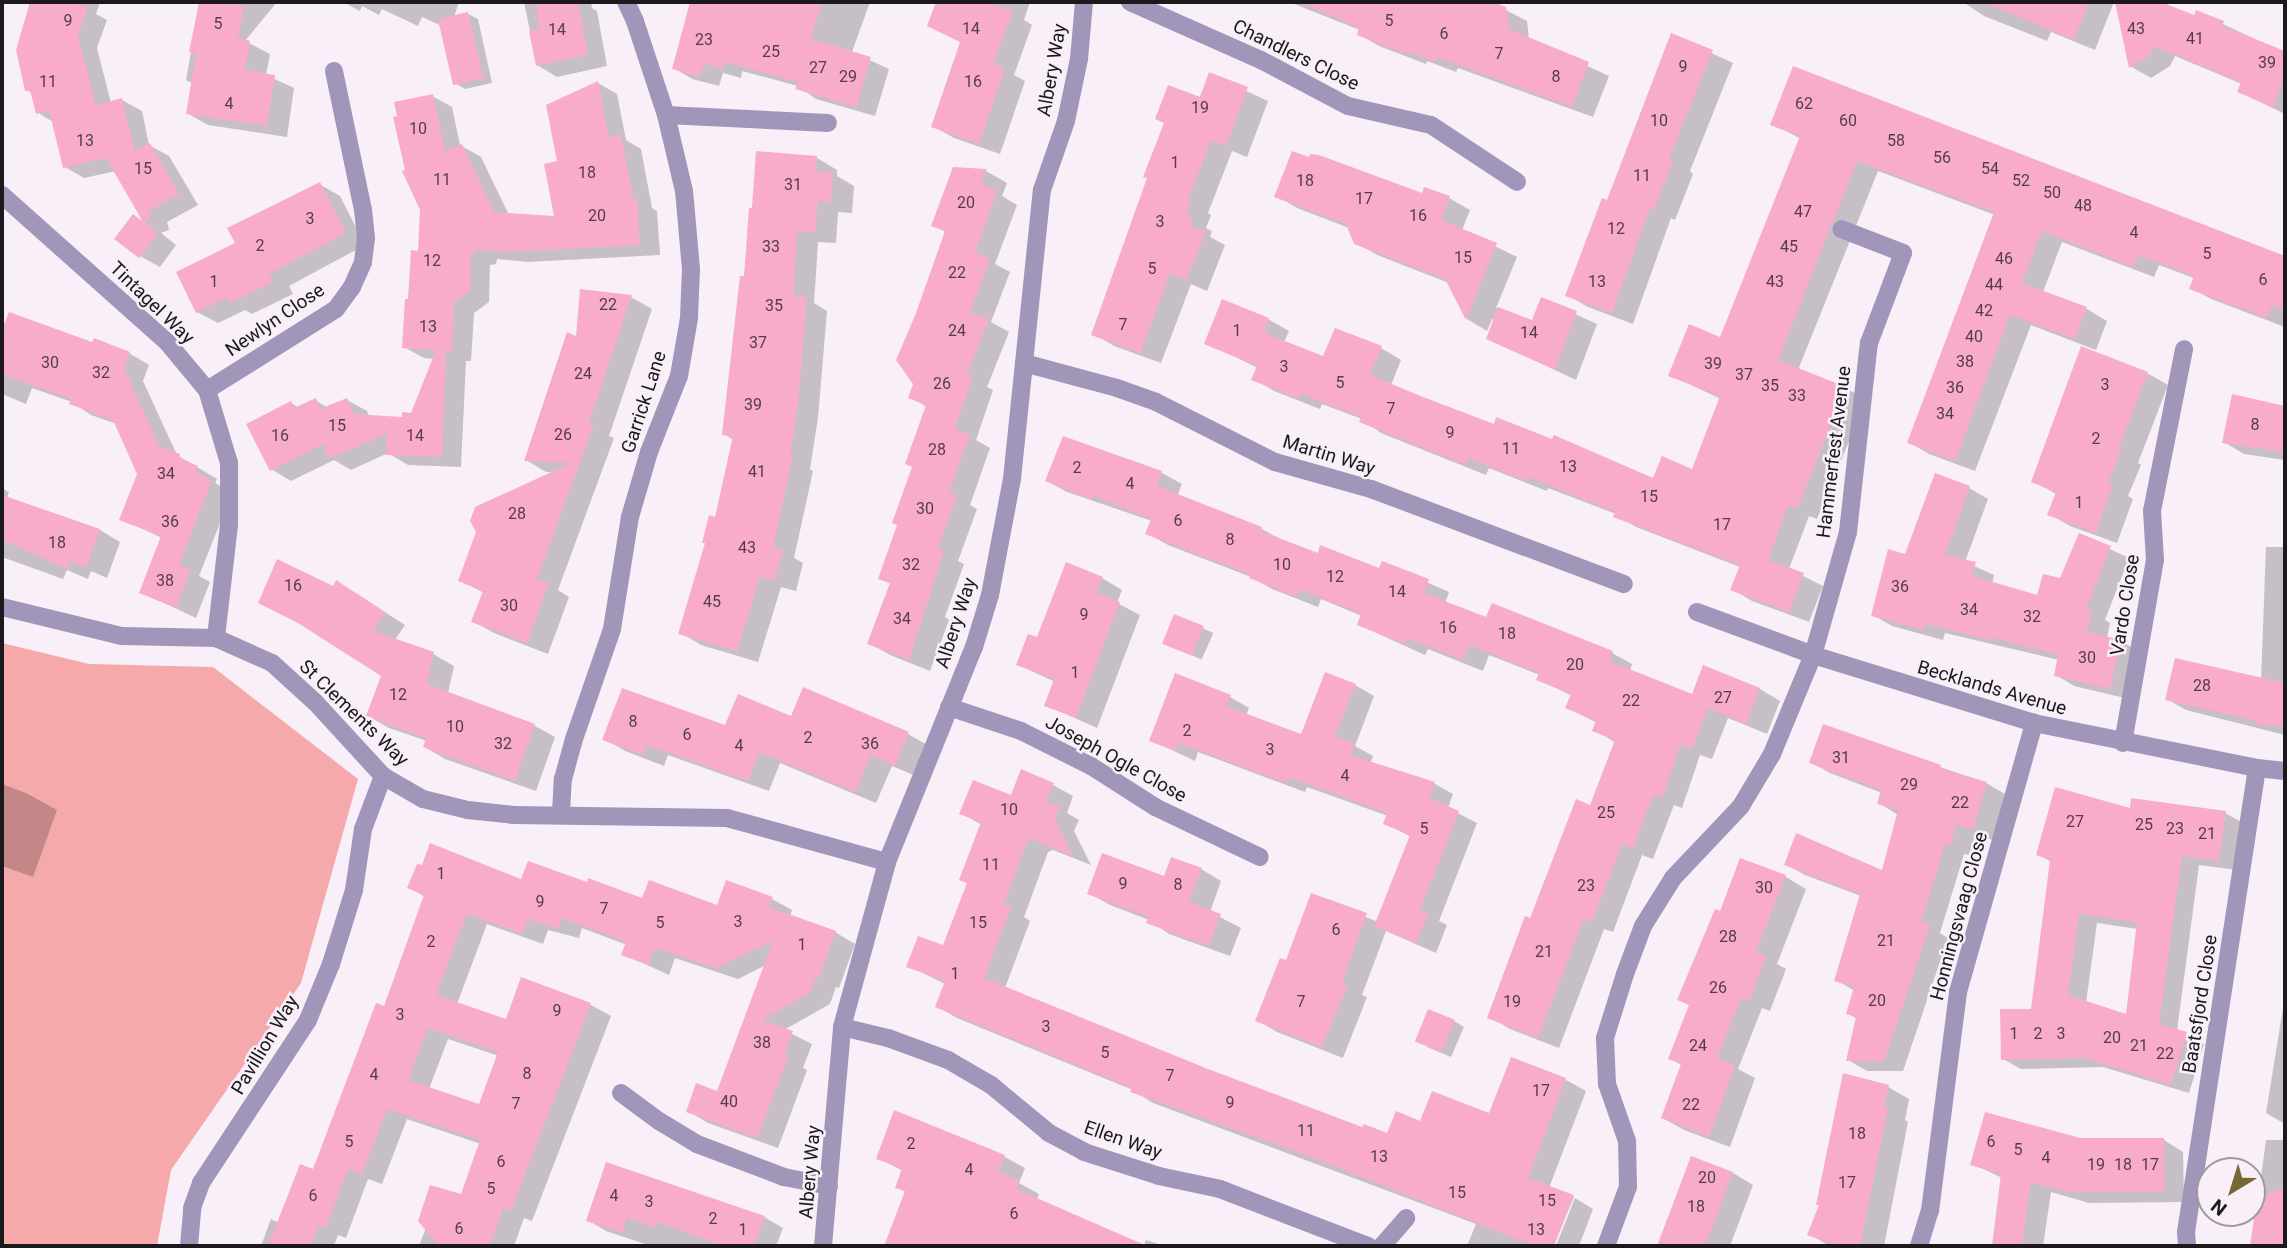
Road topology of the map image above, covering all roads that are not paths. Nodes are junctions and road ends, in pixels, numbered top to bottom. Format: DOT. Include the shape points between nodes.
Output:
graph roads {
  1 [pos="625,2"];
  2 [pos="1084,2"];
  3 [pos="1129,2"];
  4 [pos="334,71"];
  5 [pos="666,115"];
  6 [pos="828,123"];
  7 [pos="1517,182"];
  8 [pos="2,195"];
  9 [pos="1841,229"];
  10 [pos="2184,349"];
  11 [pos="1024,363"];
  12 [pos="206,390"];
  13 [pos="1624,584"];
  14 [pos="2,607"];
  15 [pos="1697,612"];
  16 [pos="216,638"];
  17 [pos="1813,655"];
  18 [pos="949,706"];
  19 [pos="2034,723"];
  20 [pos="2123,743"];
  21 [pos="2257,768"];
  22 [pos="2285,771"];
  23 [pos="383,776"];
  24 [pos="561,813"];
  25 [pos="1260,857"];
  26 [pos="887,862"];
  27 [pos="842,1027"];
  28 [pos="621,1093"];
  29 [pos="829,1186"];
  30 [pos="1406,1218"];
  31 [pos="189,1246"];
  32 [pos="823,1246"];
  33 [pos="1368,1246"];
  34 [pos="1382,1246"];
  35 [pos="1606,1246"];
  36 [pos="1919,1246"];
  37 [pos="2187,1246"];
  1 -- 5 [label="street, Garrick Lane"];
  2 -- 11 [label="street, Albery Way" via="1069,108 1042,190"];
  3 -- 7 [label="street, Chandlers Close" via="1261,60 1348,106 1431,125"];
  4 -- 12 [label="street, Newlyn Close" via="363,210 363,262 336,309"];
  5 -- 6 [label="street"];
  5 -- 24 [label="street, Garrick Lane" via="684,191 691,269 689,318 679,376 630,517 612,629 574,739 563,779"];
  8 -- 12 [label="street, Tintagel Way" via="167,342"];
  9 -- 17 [label="street, Hammerfest Avenue" via="1903,253 1869,343 1848,532"];
  10 -- 20 [label="street, Vardo Close" via="2152,511 2155,560"];
  11 -- 13 [label="street, Martin Way" via="1156,402 1275,462 1371,489"];
  11 -- 18 [label="street, Albery Way" via="1012,479 990,596"];
  12 -- 16 [label="street, Tintagel Way" via="229,463 229,525"];
  14 -- 16 [label="street, St Clements Way" via="122,636"];
  15 -- 17 [label="street, Becklands Avenue"];
  16 -- 23 [label="street, St Clements Way" via="272,663"];
  17 -- 19 [label="street, Becklands Avenue"];
  17 -- 35 [label="street, Hammerfest Avenue" via="1766,764 1741,806 1673,878 1643,926 1625,974 1605,1038 1607,1084 1627,1141 1628,1187"];
  18 -- 25 [label="street, Joseph Ogle Close" via="1021,731 1091,766 1155,807"];
  18 -- 26 [label="street, Albery Way"];
  19 -- 20 [label="street, Becklands Avenue"];
  19 -- 36 [label="street, Honningsvaag Close" via="1958,992 1930,1210"];
  20 -- 21 [label="street, Becklands Avenue"];
  21 -- 22 [label="street, Becklands Avenue"];
  21 -- 37 [label="street, Baatsfjord Close"];
  23 -- 24 [label="street, St Clements Way" via="423,799 468,810 514,815"];
  23 -- 31 [label="street, Pavillion Way" via="363,829 354,890 331,964 302,1030 201,1183 192,1208"];
  24 -- 26 [label="street, St Clements Way" via="727,818"];
  26 -- 27 [label="street, Albery Way"];
  27 -- 29 [label="street, Albery Way"];
  27 -- 33 [label="street, Ellen Way" via="948,1060 991,1085 1049,1133 1084,1152 1220,1189"];
  28 -- 29 [label="street" via="697,1144 783,1177"];
  29 -- 32 [label="street, Albery Way"];
  30 -- 34 [label="street"];
}
